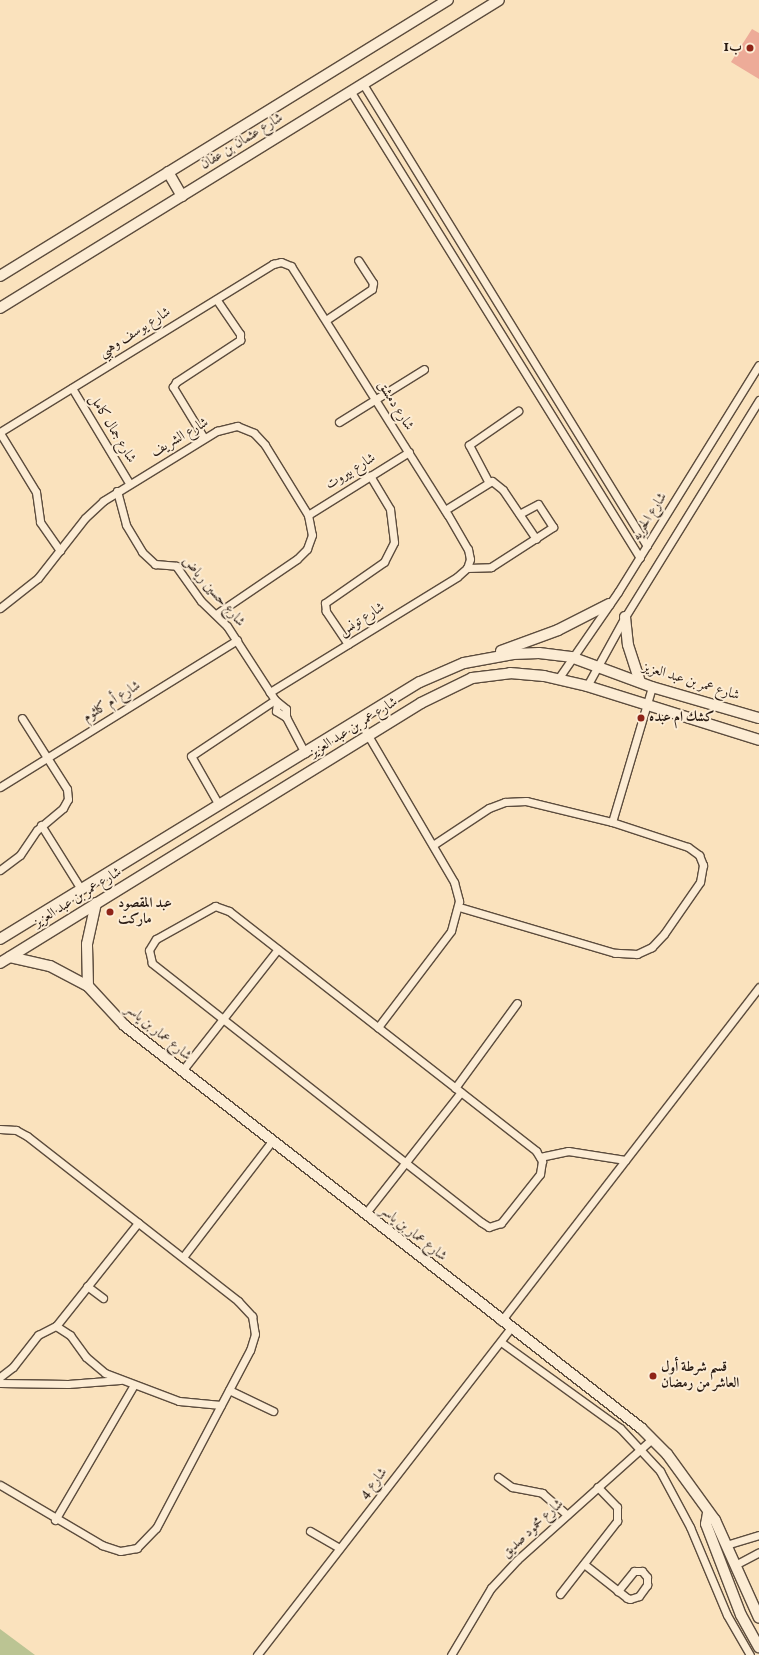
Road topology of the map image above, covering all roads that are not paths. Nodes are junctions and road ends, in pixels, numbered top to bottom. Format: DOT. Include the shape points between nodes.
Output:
graph roads {
  1 [pos="448,0"];
  2 [pos="499,0"];
  3 [pos="362,84"];
  4 [pos="351,92"];
  5 [pos="414,168"];
  6 [pos="168,172"];
  7 [pos="403,175"];
  8 [pos="182,196"];
  9 [pos="431,196"];
  10 [pos="419,202"];
  11 [pos="358,260"];
  12 [pos="286,263"];
  13 [pos="0,276"];
  14 [pos="216,299"];
  15 [pos="0,308"];
  16 [pos="326,320"];
  17 [pos="759,366"];
  18 [pos="424,369"];
  19 [pos="72,388"];
  20 [pos="376,399"];
  21 [pos="759,400"];
  22 [pos="518,410"];
  23 [pos="339,422"];
  24 [pos="572,425"];
  25 [pos="562,432"];
  26 [pos="0,433"];
  27 [pos="204,438"];
  28 [pos="589,451"];
  29 [pos="409,452"];
  30 [pos="578,458"];
  31 [pos="370,476"];
  32 [pos="488,481"];
  33 [pos="129,483"];
  34 [pos="117,491"];
  35 [pos="445,510"];
  36 [pos="519,514"];
  37 [pos="308,515"];
  38 [pos="536,539"];
  39 [pos="647,546"];
  40 [pos="60,551"];
  41 [pos="640,558"];
  42 [pos="467,568"];
  43 [pos="609,604"];
  44 [pos="0,608"];
  45 [pos="216,614"];
  46 [pos="625,617"];
  47 [pos="237,640"];
  48 [pos="348,644"];
  49 [pos="486,657"];
  50 [pos="571,657"];
  51 [pos="599,666"];
  52 [pos="558,679"];
  53 [pos="640,682"];
  54 [pos="587,686"];
  55 [pos="652,687"];
  56 [pos="270,692"];
  57 [pos="276,701"];
  58 [pos="646,705"];
  59 [pos="22,718"];
  60 [pos="759,718"];
  61 [pos="359,720"];
  62 [pos="369,736"];
  63 [pos="759,740"];
  64 [pos="305,753"];
  65 [pos="47,758"];
  66 [pos="0,787"];
  67 [pos="219,805"];
  68 [pos="612,822"];
  69 [pos="41,826"];
  70 [pos="433,846"];
  71 [pos="0,870"];
  72 [pos="81,890"];
  73 [pos="96,903"];
  74 [pos="459,907"];
  75 [pos="0,939"];
  76 [pos="278,949"];
  77 [pos="10,957"];
  78 [pos="0,963"];
  79 [pos="88,986"];
  80 [pos="759,987"];
  81 [pos="517,1003"];
  82 [pos="223,1020"];
  83 [pos="378,1027"];
  84 [pos="182,1071"];
  85 [pos="458,1090"];
  86 [pos="0,1130"];
  87 [pos="272,1142"];
  88 [pos="540,1157"];
  89 [pos="625,1160"];
  90 [pos="405,1163"];
  91 [pos="365,1214"];
  92 [pos="138,1223"];
  93 [pos="183,1257"];
  94 [pos="87,1286"];
  95 [pos="103,1298"];
  96 [pos="501,1321"];
  97 [pos="56,1326"];
  98 [pos="511,1328"];
  99 [pos="501,1342"];
  100 [pos="0,1377"];
  101 [pos="122,1380"];
  102 [pos="0,1383"];
  103 [pos="134,1385"];
  104 [pos="229,1390"];
  105 [pos="221,1405"];
  106 [pos="273,1411"];
  107 [pos="652,1439"];
  108 [pos="642,1449"];
  109 [pos="498,1477"];
  110 [pos="0,1485"];
  111 [pos="598,1487"];
  112 [pos="708,1514"];
  113 [pos="567,1515"];
  114 [pos="55,1520"];
  115 [pos="310,1531"];
  116 [pos="759,1535"];
  117 [pos="726,1545"];
  118 [pos="340,1548"];
  119 [pos="759,1552"];
  120 [pos="584,1564"];
  121 [pos="735,1565"];
  122 [pos="618,1590"];
  123 [pos="560,1594"];
  124 [pos="757,1613"];
  125 [pos="741,1615"];
  126 [pos="759,1646"];
  127 [pos="257,1655"];
  128 [pos="451,1655"];
  129 [pos="750,1655"];
  1 -- 6 [label="street, شارع عثمان بن عفان"];
  2 -- 3 [label="street, شارع عثمان بن عفان"];
  3 -- 4 [label="street, شارع عثمان بن عفان"];
  3 -- 5 [label="street"];
  4 -- 7 [label="street"];
  4 -- 8 [label="street, شارع عثمان بن عفان"];
  5 -- 7 [label="street"];
  5 -- 9 [label="street"];
  6 -- 8 [label="street"];
  6 -- 13 [label="street, شارع عثمان بن عفان"];
  7 -- 10 [label="street"];
  8 -- 15 [label="street, شارع عثمان بن عفان"];
  9 -- 10 [label="street"];
  9 -- 24 [label="street"];
  10 -- 25 [label="street"];
  11 -- 16 [label="street" via="373,283 372,289"];
  12 -- 14 [label="street, شارع يوسف وهبي" via="273,264"];
  12 -- 16 [label="street, شارع دمشق" via="296,272"];
  14 -- 19 [label="street, شارع يوسف وهبي"];
  14 -- 27 [label="street" via="240,334 240,340 178,380 173,387"];
  16 -- 20 [label="street, شارع دمشق"];
  17 -- 39 [label="street, شارع الحريه"];
  18 -- 20 [label="street"];
  19 -- 26 [label="street, شارع يوسف وهبي"];
  19 -- 33 [label="street, شارع جمال كامل"];
  20 -- 23 [label="street"];
  20 -- 29 [label="street, شارع دمشق"];
  21 -- 46 [label="street"];
  22 -- 32 [label="street" via="469,445"];
  24 -- 25 [label="street"];
  24 -- 28 [label="street"];
  25 -- 30 [label="street"];
  26 -- 40 [label="street" via="36,492 40,522"];
  27 -- 33 [label="street, شارع الشريف"];
  27 -- 37 [label="street, شارع الشريف" via="232,426 254,433"];
  28 -- 30 [label="street"];
  28 -- 39 [label="street"];
  29 -- 31 [label="street, شارع بيروت"];
  29 -- 35 [label="street, شارع دمشق"];
  30 -- 41 [label="street"];
  31 -- 37 [label="street, شارع بيروت"];
  31 -- 48 [label="street" via="390,509 394,542 384,562 325,603 326,611"];
  32 -- 35 [label="street"];
  32 -- 36 [label="street" via="501,487"];
  33 -- 34 [label="street, شارع الشريف"];
  34 -- 40 [label="street, شارع الشريف" via="90,513"];
  34 -- 45 [label="street, شارع حسين رياض" via="126,525 142,552 155,564 176,566 201,601"];
  35 -- 42 [label="street, شارع دمشق" via="468,549"];
  36 -- 38 [label="street"];
  36 -- 38 [label="street" via="534,504 540,504 554,527"];
  37 -- 45 [label="street, شارع الشريف" via="312,535 302,554"];
  38 -- 42 [label="street" via="491,567"];
  39 -- 41 [label="street, شارع الحريه"];
  40 -- 44 [label="street, شارع الشريف" via="31,586"];
  41 -- 43 [label="street, شارع الحريه"];
  42 -- 48 [label="street, شارع تونس" via="457,577"];
  43 -- 49 [label="street" via="558,630"];
  43 -- 50 [label="street, شارع الحريه"];
  45 -- 47 [label="street, شارع حسين رياض"];
  46 -- 51 [label="street"];
  46 -- 53 [label="street" via="629,652"];
  47 -- 56 [label="street, شارع حسين رياض"];
  47 -- 65 [label="street, شارع أم كلثوم"];
  48 -- 56 [label="street, شارع تونس"];
  49 -- 50 [label="street, شارع عمر بن عبد العزيز" via="539,653"];
  49 -- 61 [label="street, شارع عمر بن عبد العزيز" via="443,670"];
  50 -- 51 [label="street, شارع عمر بن عبد العزيز"];
  50 -- 52 [label="street, شارع الحريه"];
  51 -- 53 [label="street, شارع عمر بن عبد العزيز"];
  51 -- 54 [label="street"];
  52 -- 54 [label="street, شارع عمر بن عبد العزيز"];
  52 -- 62 [label="street, شارع عمر بن عبد العزيز" via="528,673 472,678 439,693"];
  53 -- 55 [label="street, شارع عمر بن عبد العزيز"];
  54 -- 58 [label="street, شارع عمر بن عبد العزيز"];
  55 -- 58 [label="street"];
  55 -- 60 [label="street, شارع عمر بن عبد العزيز"];
  56 -- 57 [label="street, شارع حسين رياض"];
  57 -- 64 [label="street, شارع حسين رياض" via="276,711 286,717"];
  57 -- 67 [label="street" via="191,756"];
  58 -- 63 [label="street, شارع عمر بن عبد العزيز"];
  58 -- 68 [label="street"];
  59 -- 65 [label="street"];
  61 -- 62 [label="street"];
  61 -- 64 [label="street, شارع عمر بن عبد العزيز"];
  62 -- 70 [label="street"];
  62 -- 73 [label="street, شارع عمر بن عبد العزيز"];
  64 -- 67 [label="street, شارع عمر بن عبد العزيز"];
  65 -- 66 [label="street, شارع أم كلثوم"];
  65 -- 69 [label="street" via="67,789 68,799 64,808"];
  67 -- 72 [label="street, شارع عمر بن عبد العزيز"];
  68 -- 70 [label="street" via="538,803 506,802 485,810"];
  68 -- 74 [label="street" via="692,849 703,862 703,874 698,884 664,934 647,950 631,955 615,953"];
  69 -- 71 [label="street" via="20,855"];
  69 -- 72 [label="street"];
  70 -- 74 [label="street" via="454,882"];
  72 -- 75 [label="street, شارع عمر بن عبد العزيز"];
  73 -- 77 [label="street, شارع عمر بن عبد العزيز"];
  73 -- 79 [label="street" via="87,944"];
  74 -- 83 [label="street" via="451,931"];
  76 -- 82 [label="street"];
  76 -- 82 [label="street" via="225,908 215,906 153,942 149,950 152,963"];
  76 -- 83 [label="street"];
  77 -- 78 [label="street, شارع عمر بن عبد العزيز"];
  77 -- 79 [label="street, شارع عمار بن ياسر" via="50,966"];
  79 -- 84 [label="street, شارع عمار بن ياسر" via="114,1016"];
  80 -- 89 [label="street"];
  81 -- 85 [label="street"];
  82 -- 84 [label="street"];
  82 -- 90 [label="street"];
  83 -- 85 [label="street"];
  84 -- 87 [label="street, شارع عمار بن ياسر"];
  85 -- 88 [label="street"];
  85 -- 90 [label="street"];
  86 -- 92 [label="street" via="22,1132"];
  87 -- 91 [label="street, شارع عمار بن ياسر"];
  87 -- 93 [label="street"];
  88 -- 89 [label="street" via="568,1151"];
  88 -- 90 [label="street" via="542,1165 538,1177 504,1220 493,1227 484,1225"];
  89 -- 96 [label="street"];
  90 -- 91 [label="street"];
  91 -- 96 [label="street, شارع عمار بن ياسر"];
  92 -- 93 [label="street"];
  92 -- 94 [label="street"];
  93 -- 104 [label="street" via="244,1306 254,1322 254,1342"];
  94 -- 95 [label="street"];
  94 -- 97 [label="street"];
  96 -- 98 [label="street, شارع عمار بن ياسر"];
  97 -- 100 [label="street" via="38,1335 13,1367"];
  97 -- 101 [label="street" via="70,1335 98,1368"];
  98 -- 99 [label="street, شارع 4"];
  98 -- 107 [label="street, شارع عمار بن ياسر"];
  99 -- 108 [label="street" via="620,1428"];
  99 -- 118 [label="street, شارع 4"];
  101 -- 102 [label="street" via="68,1384"];
  101 -- 103 [label="street"];
  103 -- 105 [label="street" via="189,1404"];
  103 -- 114 [label="street"];
  104 -- 105 [label="street"];
  104 -- 106 [label="street"];
  105 -- 114 [label="street" via="156,1528 137,1548 128,1551 111,1549"];
  107 -- 108 [label="street, شارع محمود صديق"];
  107 -- 112 [label="street, شارع عمار بن ياسر" via="681,1472"];
  108 -- 111 [label="street, شارع محمود صديق"];
  108 -- 129 [label="street" via="660,1471 681,1508 727,1615"];
  109 -- 113 [label="street" via="512,1487 542,1493"];
  110 -- 114 [label="street"];
  111 -- 113 [label="street, شارع محمود صديق"];
  111 -- 120 [label="street" via="613,1500 618,1514 617,1521"];
  112 -- 117 [label="street, شارع عمار بن ياسر" via="715,1520"];
  112 -- 125 [label="street, شارع عمار بن ياسر" via="706,1524"];
  113 -- 128 [label="street, شارع محمود صديق" via="517,1560 491,1588"];
  115 -- 118 [label="street"];
  116 -- 117 [label="street"];
  117 -- 121 [label="street, شارع عمار بن ياسر"];
  118 -- 127 [label="street, شارع 4"];
  119 -- 121 [label="street"];
  120 -- 122 [label="street"];
  120 -- 123 [label="street"];
  121 -- 124 [label="street, شارع عمار بن ياسر"];
  122 -- 122 [label="street" via="630,1599 636,1598 647,1585 647,1577 642,1571 634,1571"];
  124 -- 125 [label="street"];
  125 -- 126 [label="street, شارع عمار بن ياسر"];
}
